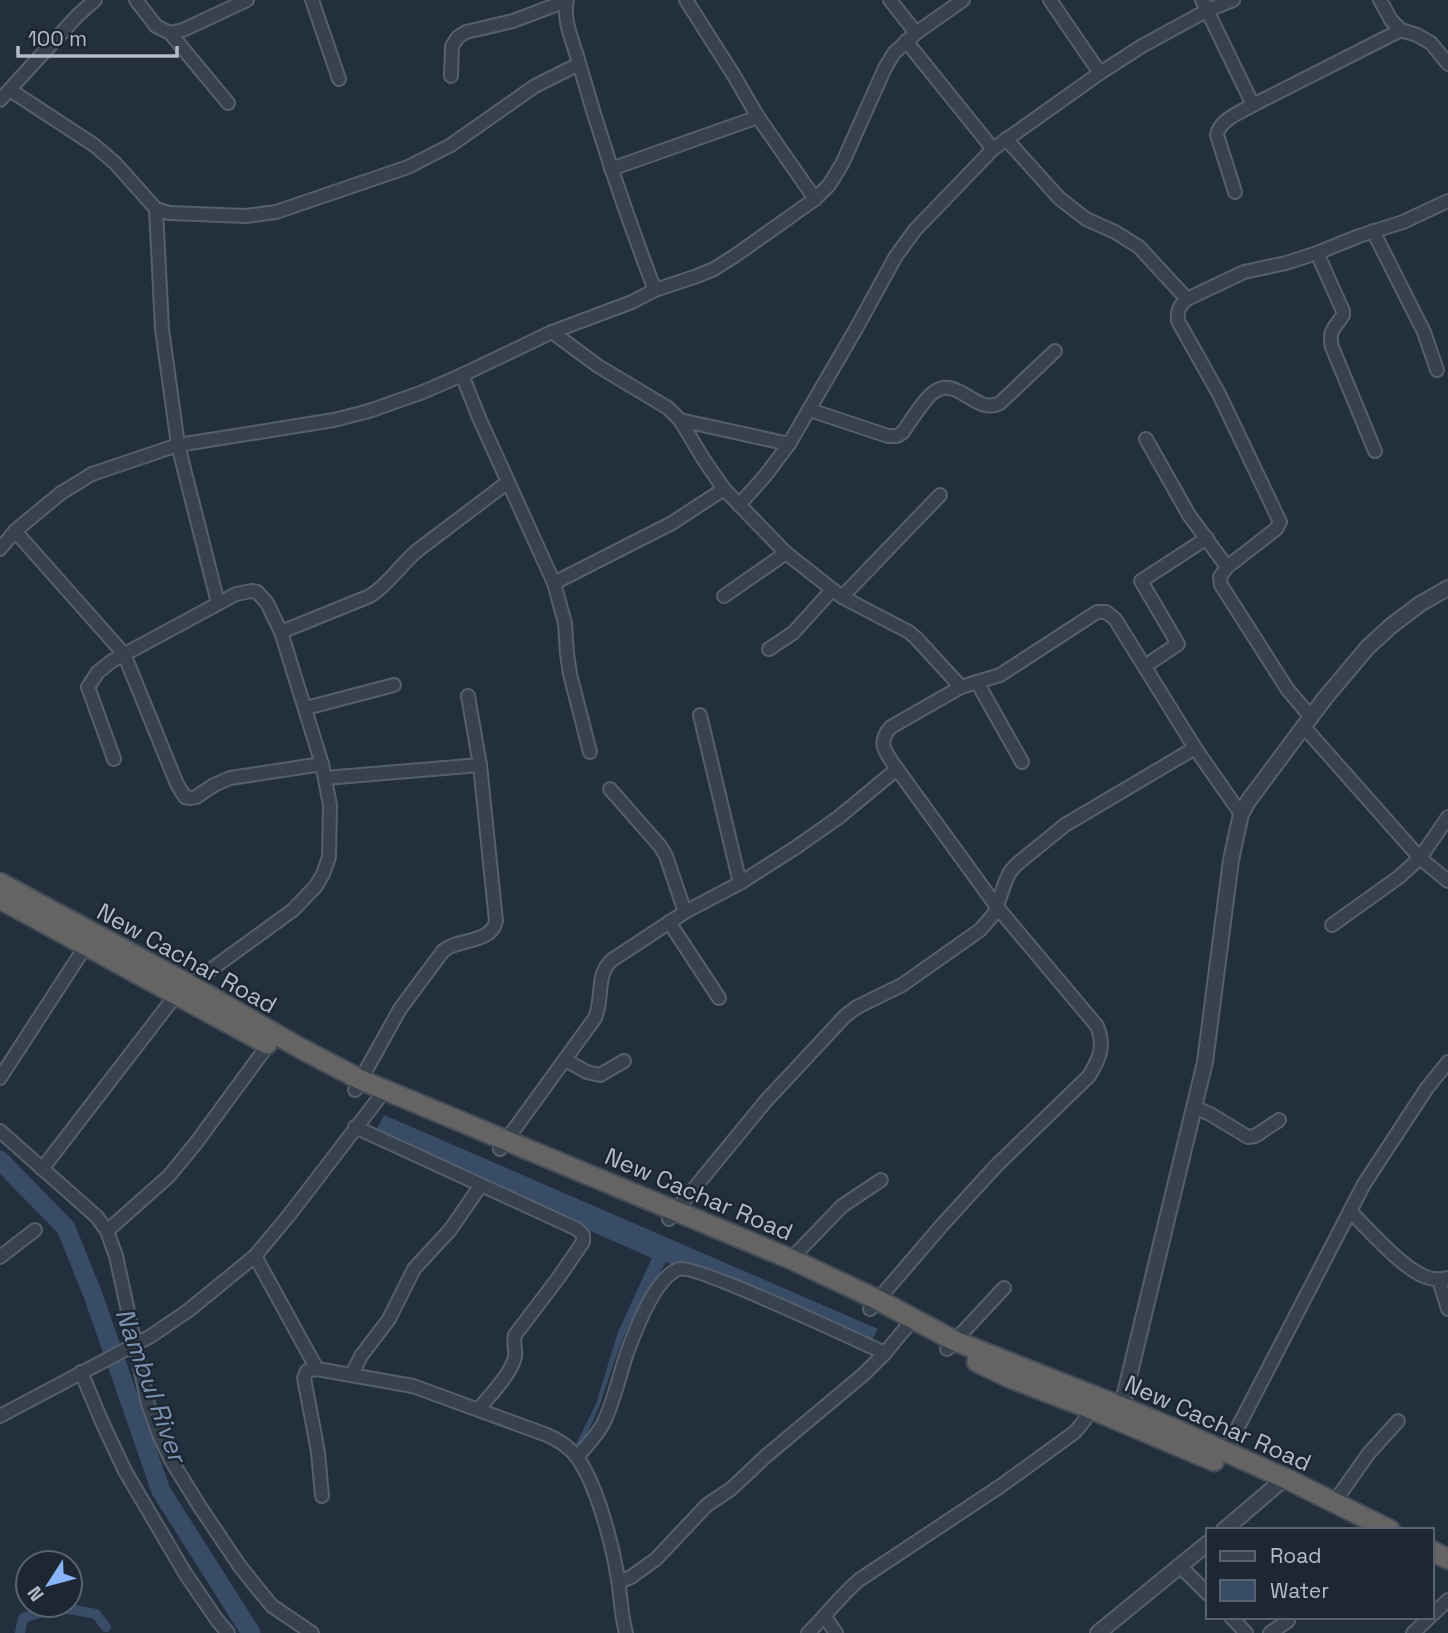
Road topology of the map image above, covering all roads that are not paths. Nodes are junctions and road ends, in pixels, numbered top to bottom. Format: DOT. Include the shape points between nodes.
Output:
graph roads {
  1 [pos="95,0"];
  2 [pos="136,0"];
  3 [pos="247,0"];
  4 [pos="312,0"];
  5 [pos="686,0"];
  6 [pos="890,0"];
  7 [pos="963,0"];
  8 [pos="1050,0"];
  9 [pos="1234,0"];
  10 [pos="1380,0"];
  11 [pos="567,1"];
  12 [pos="1205,5"];
  13 [pos="1401,30"];
  14 [pos="170,33"];
  15 [pos="911,37"];
  16 [pos="579,64"];
  17 [pos="1448,64"];
  18 [pos="1100,73"];
  19 [pos="451,76"];
  20 [pos="339,79"];
  21 [pos="10,90"];
  22 [pos="0,100"];
  23 [pos="228,103"];
  24 [pos="1253,105"];
  25 [pos="758,117"];
  26 [pos="1006,139"];
  27 [pos="993,149"];
  28 [pos="611,169"];
  29 [pos="1235,192"];
  30 [pos="815,200"];
  31 [pos="1448,201"];
  32 [pos="156,209"];
  33 [pos="1373,231"];
  34 [pos="1317,254"];
  35 [pos="655,290"];
  36 [pos="1187,299"];
  37 [pos="552,332"];
  38 [pos="1055,351"];
  39 [pos="1437,370"];
  40 [pos="462,375"];
  41 [pos="810,410"];
  42 [pos="680,420"];
  43 [pos="1146,439"];
  44 [pos="789,444"];
  45 [pos="178,445"];
  46 [pos="1374,451"];
  47 [pos="508,482"];
  48 [pos="724,489"];
  49 [pos="940,495"];
  50 [pos="739,505"];
  51 [pos="15,531"];
  52 [pos="1207,538"];
  53 [pos="0,549"];
  54 [pos="786,553"];
  55 [pos="1227,567"];
  56 [pos="554,583"];
  57 [pos="1448,588"];
  58 [pos="837,593"];
  59 [pos="724,596"];
  60 [pos="218,603"];
  61 [pos="281,632"];
  62 [pos="769,649"];
  63 [pos="124,654"];
  64 [pos="1144,666"];
  65 [pos="977,682"];
  66 [pos="394,685"];
  67 [pos="961,687"];
  68 [pos="468,696"];
  69 [pos="306,708"];
  70 [pos="699,715"];
  71 [pos="1308,722"];
  72 [pos="1195,748"];
  73 [pos="590,752"];
  74 [pos="114,759"];
  75 [pos="1023,762"];
  76 [pos="322,764"];
  77 [pos="480,765"];
  78 [pos="897,769"];
  79 [pos="325,778"];
  80 [pos="610,789"];
  81 [pos="1241,814"];
  82 [pos="1448,817"];
  83 [pos="1420,858"];
  84 [pos="1448,881"];
  85 [pos="740,883"];
  86 [pos="1,896"];
  87 [pos="998,907"];
  88 [pos="685,912"];
  89 [pos="669,922"];
  90 [pos="1332,925"];
  91 [pos="90,940"];
  92 [pos="183,990"];
  93 [pos="719,998"];
  94 [pos="268,1045"];
  95 [pos="565,1060"];
  96 [pos="624,1061"];
  97 [pos="1448,1062"];
  98 [pos="0,1078"];
  99 [pos="358,1085"];
  100 [pos="381,1095"];
  101 [pos="1194,1107"];
  102 [pos="1279,1121"];
  103 [pos="355,1127"];
  104 [pos="0,1131"];
  105 [pos="503,1145"];
  106 [pos="42,1169"];
  107 [pos="881,1180"];
  108 [pos="481,1185"];
  109 [pos="1350,1211"];
  110 [pos="672,1214"];
  111 [pos="35,1230"];
  112 [pos="107,1231"];
  113 [pos="255,1256"];
  114 [pos="0,1257"];
  115 [pos="791,1259"];
  116 [pos="1444,1279"];
  117 [pos="1004,1288"];
  118 [pos="874,1304"];
  119 [pos="1448,1310"];
  120 [pos="911,1323"];
  121 [pos="951,1345"];
  122 [pos="129,1347"];
  123 [pos="885,1353"];
  124 [pos="317,1369"];
  125 [pos="82,1371"];
  126 [pos="352,1374"];
  127 [pos="1094,1403"];
  128 [pos="479,1409"];
  129 [pos="1120,1414"];
  130 [pos="0,1416"];
  131 [pos="1398,1421"];
  132 [pos="576,1457"];
  133 [pos="1222,1458"];
  134 [pos="1280,1482"];
  135 [pos="322,1496"];
  136 [pos="1335,1501"];
  137 [pos="1226,1528"];
  138 [pos="1360,1528"];
  139 [pos="1386,1528"];
  140 [pos="1206,1545"];
  141 [pos="1180,1566"];
  142 [pos="619,1582"];
  143 [pos="1206,1592"];
  144 [pos="1448,1600"];
  145 [pos="1434,1613"];
  146 [pos="825,1617"];
  147 [pos="1233,1619"];
  148 [pos="1428,1619"];
  149 [pos="1288,1621"];
  150 [pos="228,1633"];
  151 [pos="312,1633"];
  152 [pos="626,1633"];
  153 [pos="808,1633"];
  154 [pos="836,1633"];
  155 [pos="1098,1633"];
  156 [pos="1246,1633"];
  157 [pos="1270,1633"];
  158 [pos="1413,1633"];
  1 -- 21 [label="street"];
  2 -- 14 [label="street" via="156,26"];
  3 -- 14 [label="street"];
  4 -- 20 [label="street"];
  5 -- 25 [label="street"];
  6 -- 15 [label="street"];
  7 -- 15 [label="street"];
  8 -- 18 [label="street"];
  9 -- 12 [label="street"];
  10 -- 13 [label="street"];
  11 -- 16 [label="street" via="566,17"];
  11 -- 19 [label="street" via="458,37 452,46"];
  12 -- 18 [label="street"];
  12 -- 24 [label="street"];
  13 -- 17 [label="street" via="1431,43"];
  13 -- 24 [label="street"];
  14 -- 23 [label="street"];
  15 -- 27 [label="street"];
  15 -- 30 [label="street" via="885,68 842,164"];
  16 -- 28 [label="street"];
  16 -- 32 [label="street" via="535,86 451,145 408,167 260,215"];
  18 -- 26 [label="street"];
  21 -- 22 [label="street"];
  21 -- 32 [label="street" via="94,145"];
  24 -- 29 [label="street" via="1217,129"];
  25 -- 28 [label="street"];
  25 -- 30 [label="street"];
  26 -- 27 [label="street"];
  26 -- 36 [label="street" via="1065,204 1139,247"];
  27 -- 41 [label="street" via="896,256"];
  28 -- 35 [label="street"];
  30 -- 35 [label="street" via="714,269"];
  31 -- 33 [label="street"];
  32 -- 45 [label="street" via="162,329"];
  33 -- 34 [label="street"];
  33 -- 39 [label="street" via="1419,321"];
  34 -- 36 [label="street" via="1244,272"];
  34 -- 46 [label="street" via="1343,311 1331,330 1332,347"];
  35 -- 37 [label="street"];
  36 -- 55 [label="street" via="1177,311 1178,321 1219,394 1280,522"];
  37 -- 40 [label="street"];
  37 -- 42 [label="street"];
  38 -- 41 [label="street" via="994,407 983,406 953,388 932,393 897,436"];
  40 -- 45 [label="street" via="334,420"];
  40 -- 47 [label="street"];
  41 -- 44 [label="street"];
  42 -- 44 [label="street"];
  42 -- 48 [label="street"];
  43 -- 52 [label="street"];
  44 -- 50 [label="street"];
  45 -- 51 [label="street" via="92,474"];
  45 -- 60 [label="street"];
  47 -- 56 [label="street"];
  47 -- 61 [label="street" via="407,559 380,590"];
  48 -- 50 [label="street"];
  48 -- 56 [label="street" via="672,523"];
  49 -- 58 [label="street"];
  50 -- 54 [label="street"];
  51 -- 53 [label="street"];
  51 -- 63 [label="street"];
  52 -- 55 [label="street"];
  52 -- 64 [label="street" via="1141,581 1178,644"];
  54 -- 58 [label="street"];
  54 -- 59 [label="street"];
  55 -- 71 [label="street" via="1220,577 1225,593"];
  56 -- 73 [label="street"];
  57 -- 71 [label="street" via="1368,647"];
  58 -- 62 [label="street"];
  58 -- 67 [label="street" via="909,632"];
  60 -- 61 [label="street" via="246,591 257,592"];
  60 -- 63 [label="street"];
  61 -- 69 [label="street"];
  63 -- 74 [label="street" via="98,672 88,687"];
  63 -- 76 [label="street" via="185,797 196,797 230,778"];
  64 -- 65 [label="street" via="1115,619 1107,612 1097,612 1000,675"];
  64 -- 72 [label="street"];
  65 -- 67 [label="street"];
  65 -- 75 [label="street"];
  66 -- 69 [label="street"];
  67 -- 78 [label="street" via="888,730 883,743"];
  68 -- 77 [label="street"];
  69 -- 76 [label="street"];
  70 -- 85 [label="street"];
  71 -- 81 [label="street"];
  71 -- 83 [label="street"];
  72 -- 81 [label="street"];
  72 -- 87 [label="street" via="1065,825 1010,872"];
  76 -- 79 [label="street"];
  77 -- 79 [label="street"];
  77 -- 99 [label="street" via="495,927 484,936 449,946 438,957 400,1009"];
  78 -- 85 [label="street" via="839,817"];
  78 -- 87 [label="street"];
  79 -- 92 [label="street" via="330,805 329,857 316,886 293,910"];
  80 -- 88 [label="street" via="660,846"];
  81 -- 101 [label="street" via="1205,1062"];
  82 -- 83 [label="street"];
  83 -- 84 [label="street"];
  83 -- 90 [label="street"];
  85 -- 88 [label="street"];
  86 -- 91 [label="highway, New Cachar Road"];
  87 -- 110 [label="street" via="980,930 902,985 845,1016 765,1102"];
  87 -- 118 [label="street" via="1097,1026 1102,1038 1100,1057 1089,1076 996,1166"];
  88 -- 89 [label="street"];
  89 -- 93 [label="street"];
  89 -- 95 [label="street" via="605,966 595,1018"];
  91 -- 92 [label="highway, New Cachar Road"];
  91 -- 98 [label="street"];
  92 -- 94 [label="highway, New Cachar Road"];
  92 -- 99 [label="highway, New Cachar Road" via="300,1048"];
  92 -- 106 [label="street"];
  94 -- 99 [label="highway, New Cachar Road"];
  94 -- 112 [label="street" via="169,1176"];
  95 -- 96 [label="street" via="600,1075"];
  95 -- 105 [label="street"];
  97 -- 109 [label="street" via="1403,1124"];
  99 -- 100 [label="highway, New Cachar Road"];
  100 -- 103 [label="street"];
  100 -- 105 [label="highway, New Cachar Road"];
  101 -- 102 [label="street" via="1248,1137"];
  101 -- 129 [label="street"];
  103 -- 108 [label="street"];
  103 -- 113 [label="street"];
  104 -- 106 [label="street"];
  105 -- 110 [label="highway, New Cachar Road"];
  106 -- 112 [label="street" via="82,1202"];
  107 -- 115 [label="street" via="842,1206"];
  108 -- 126 [label="street" via="450,1230 414,1269 389,1319"];
  108 -- 128 [label="street" via="577,1229 584,1238 516,1335 512,1366"];
  109 -- 116 [label="street" via="1405,1265 1421,1275"];
  109 -- 133 [label="street"];
  110 -- 115 [label="highway, New Cachar Road"];
  110 -- 118 [label="highway, New Cachar Road" via="776,1265"];
  111 -- 114 [label="street"];
  112 -- 122 [label="street" via="116,1256"];
  113 -- 122 [label="street" via="180,1317"];
  113 -- 124 [label="street"];
  115 -- 118 [label="highway, New Cachar Road"];
  116 -- 119 [label="street"];
  117 -- 121 [label="street"];
  118 -- 120 [label="highway, New Cachar Road"];
  120 -- 121 [label="highway, New Cachar Road"];
  120 -- 123 [label="street"];
  121 -- 127 [label="highway, New Cachar Road" via="1008,1377"];
  122 -- 125 [label="street"];
  122 -- 151 [label="street" via="160,1437 200,1507 272,1606"];
  123 -- 132 [label="street" via="709,1276 678,1269 656,1291 643,1313 603,1424"];
  123 -- 142 [label="street" via="848,1390 707,1505 656,1559"];
  124 -- 126 [label="street"];
  124 -- 135 [label="street" via="307,1370 304,1378"];
  125 -- 130 [label="street"];
  125 -- 150 [label="street" via="125,1471 185,1573"];
  126 -- 128 [label="street" via="413,1386"];
  127 -- 129 [label="highway, New Cachar Road"];
  127 -- 146 [label="street" via="1080,1427 1060,1443 859,1580"];
  128 -- 132 [label="street" via="557,1439"];
  129 -- 133 [label="highway, New Cachar Road"];
  131 -- 136 [label="street"];
  132 -- 142 [label="street" via="593,1489"];
  133 -- 134 [label="highway, New Cachar Road"];
  134 -- 136 [label="highway, New Cachar Road"];
  134 -- 137 [label="street"];
  134 -- 138 [label="highway, New Cachar Road"];
  136 -- 139 [label="highway, New Cachar Road"];
  140 -- 141 [label="street"];
  141 -- 143 [label="street"];
  141 -- 155 [label="street"];
  142 -- 152 [label="street"];
  144 -- 145 [label="street"];
  146 -- 153 [label="street"];
  146 -- 154 [label="street"];
  147 -- 156 [label="street"];
  148 -- 158 [label="street"];
  149 -- 157 [label="street"];
}
